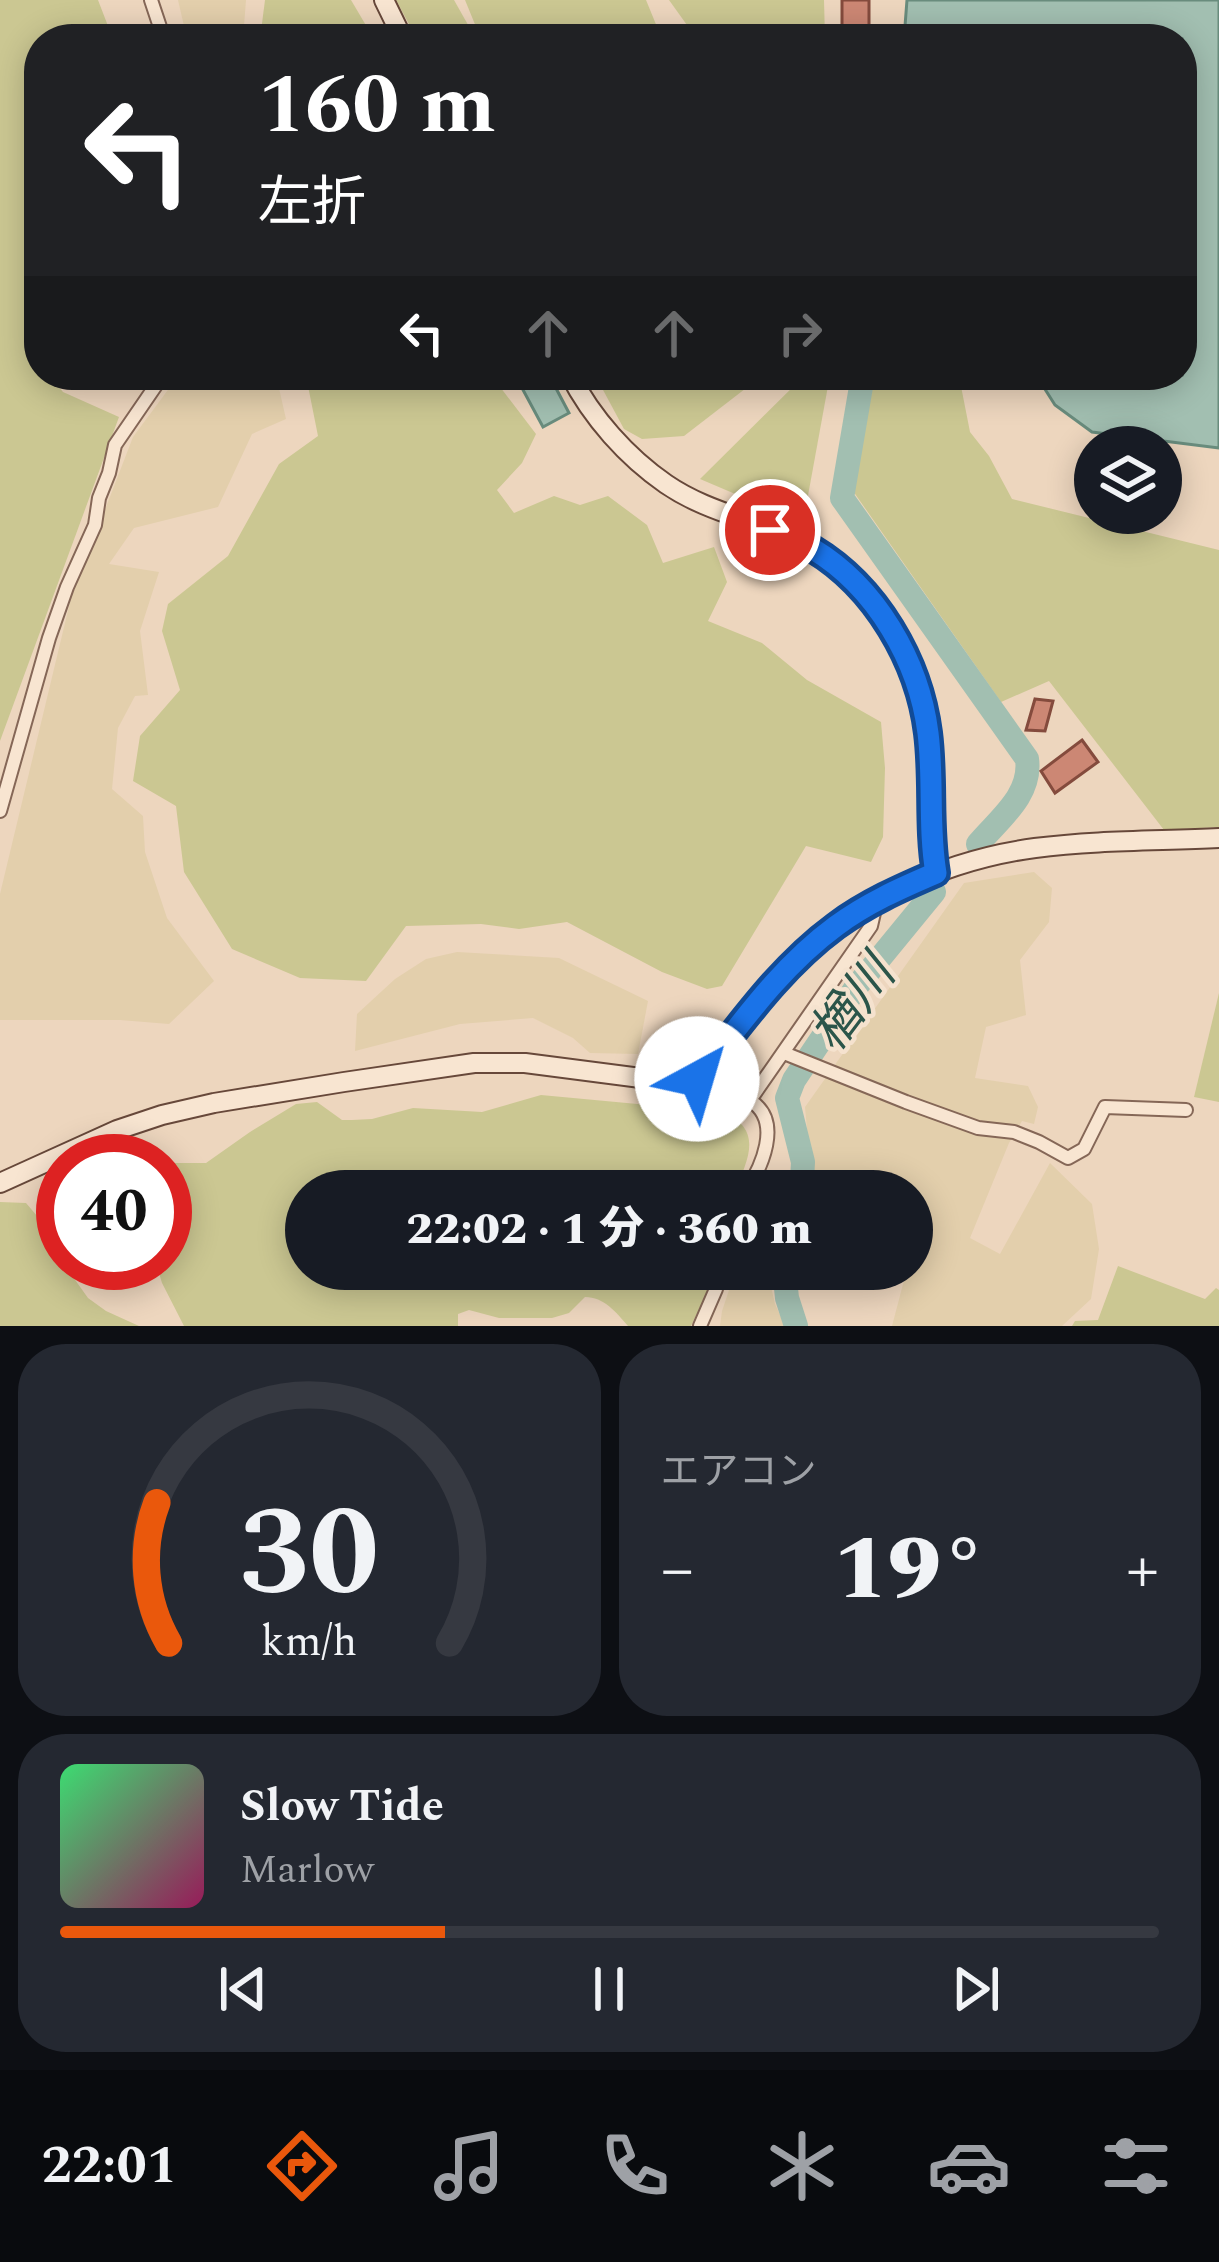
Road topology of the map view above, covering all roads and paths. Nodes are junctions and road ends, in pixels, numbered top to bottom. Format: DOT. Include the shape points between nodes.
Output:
graph roads {
  1 [pos="153,390"];
  2 [pos="578,390"];
  3 [pos="0,811"];
  4 [pos="1219,838"];
  5 [pos="936,873"];
  6 [pos="877,901"];
  7 [pos="784,1053"];
  8 [pos="697,1079"];
  9 [pos="750,1100"];
  10 [pos="1186,1110"];
  11 [pos="758,1170"];
  12 [pos="0,1183"];
  13 [pos="716,1290"];
  14 [pos="700,1326"];
  1 -- 3 [label="street" via="115,445"];
  2 -- 5 [label="street" via="628,455 669,486 814,550 880,613 922,696"];
  4 -- 5 [label="street" via="1031,849"];
  5 -- 6 [label="street"];
  6 -- 7 [label="street" via="872,926"];
  6 -- 8 [label="street" via="783,972"];
  7 -- 9 [label="street"];
  7 -- 10 [label="street" via="1069,1158 1084,1149 1106,1107"];
  8 -- 9 [label="street"];
  8 -- 12 [label="street" via="667,1083 525,1063 365,1078 162,1115"];
  9 -- 11 [label="street" via="767,1128"];
  13 -- 14 [label="street"];
}
